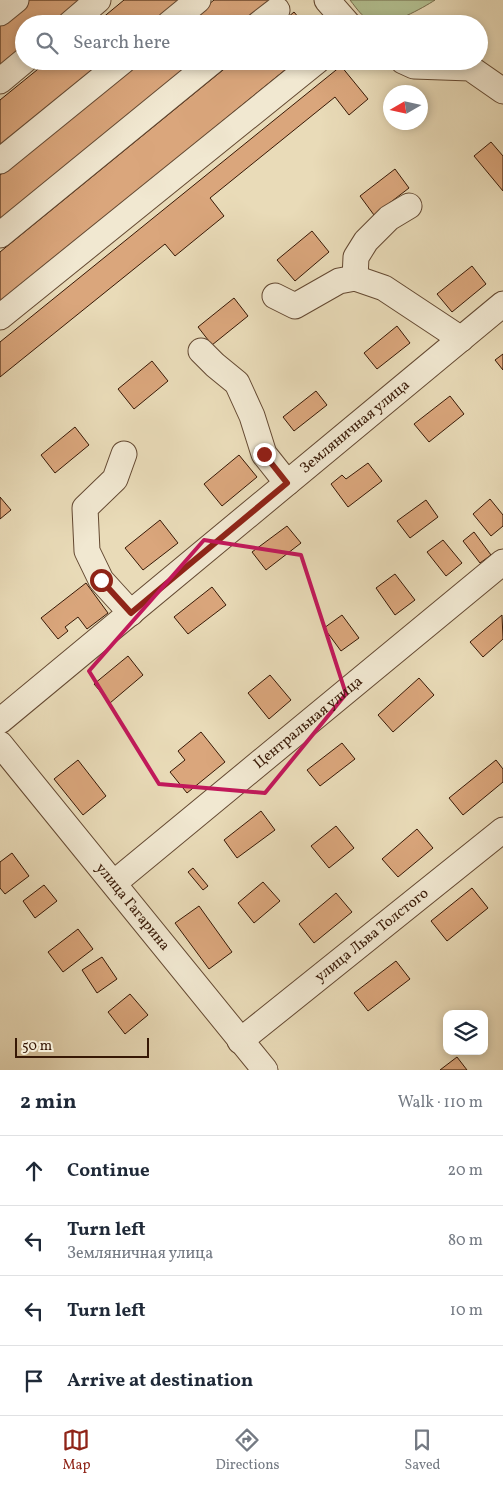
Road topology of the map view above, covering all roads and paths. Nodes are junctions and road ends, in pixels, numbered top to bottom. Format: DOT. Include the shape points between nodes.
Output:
graph roads {
  1 [pos="16,0"];
  2 [pos="98,0"];
  3 [pos="198,0"];
  4 [pos="327,0"];
  5 [pos="0,13"];
  6 [pos="80,15"];
  7 [pos="180,15"];
  8 [pos="340,15"];
  9 [pos="15,68"];
  10 [pos="112,70"];
  11 [pos="202,70"];
  12 [pos="306,70"];
  13 [pos="473,70"];
  14 [pos="0,81"];
  15 [pos="503,91"];
  16 [pos="0,162"];
  17 [pos="409,206"];
  18 [pos="0,236"];
  19 [pos="355,278"];
  20 [pos="275,296"];
  21 [pos="503,304"];
  22 [pos="0,317"];
  23 [pos="461,339"];
  24 [pos="202,351"];
  25 [pos="124,454"];
  26 [pos="287,483"];
  27 [pos="503,562"];
  28 [pos="131,613"];
  29 [pos="0,722"];
  30 [pos="0,744"];
  31 [pos="503,830"];
  32 [pos="114,883"];
  33 [pos="240,1041"];
  34 [pos="264,1070"];
  1 -- 5 [label="street"];
  2 -- 6 [label="street"];
  3 -- 7 [label="street"];
  4 -- 8 [label="street"];
  9 -- 14 [label="street"];
  10 -- 16 [label="street"];
  11 -- 18 [label="street"];
  12 -- 22 [label="street"];
  13 -- 15 [label="street"];
  17 -- 19 [label="street" via="388,218 366,241 356,257"];
  19 -- 20 [label="street" via="339,281 295,306"];
  19 -- 23 [label="street" via="384,288"];
  21 -- 23 [label="street, Земляничная улица"];
  23 -- 26 [label="street, Земляничная улица"];
  24 -- 26 [label="street" via="237,384 264,454"];
  25 -- 28 [label="street" via="115,479 85,508 87,550 101,580"];
  26 -- 28 [label="street, Земляничная улица"];
  27 -- 32 [label="street, Центральная улица"];
  28 -- 29 [label="street, Земляничная улица"];
  30 -- 32 [label="street, улица Гагарина"];
  31 -- 33 [label="street, улица Льва Толстого"];
  32 -- 33 [label="street, улица Гагарина"];
  33 -- 34 [label="street, улица Гагарина"];
}
